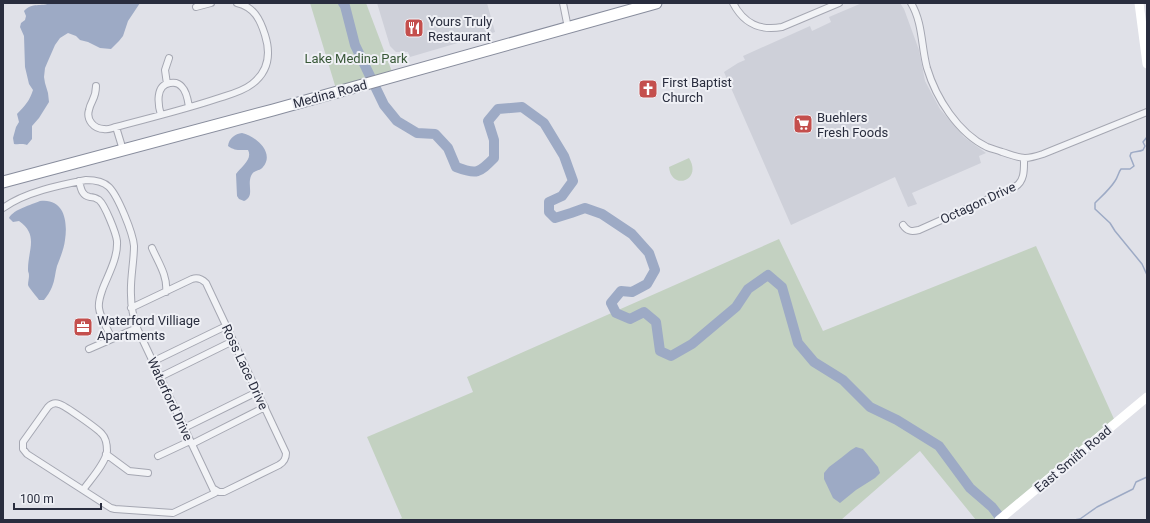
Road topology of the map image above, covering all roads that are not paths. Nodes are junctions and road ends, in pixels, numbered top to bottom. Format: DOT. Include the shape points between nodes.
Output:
graph roads {
  1 [pos="211,3"];
  2 [pos="237,3"];
  3 [pos="563,3"];
  4 [pos="656,3"];
  5 [pos="733,3"];
  6 [pos="839,3"];
  7 [pos="911,3"];
  8 [pos="1139,3"];
  9 [pos="196,7"];
  10 [pos="568,28"];
  11 [pos="169,58"];
  12 [pos="1147,64"];
  13 [pos="167,84"];
  14 [pos="96,86"];
  15 [pos="189,107"];
  16 [pos="1147,112"];
  17 [pos="161,115"];
  18 [pos="116,127"];
  19 [pos="123,150"];
  20 [pos="1024,158"];
  21 [pos="79,181"];
  22 [pos="3,182"];
  23 [pos="3,208"];
  24 [pos="903,225"];
  25 [pos="152,248"];
  26 [pos="166,292"];
  27 [pos="132,308"];
  28 [pos="226,326"];
  29 [pos="137,328"];
  30 [pos="112,339"];
  31 [pos="233,341"];
  32 [pos="89,349"];
  33 [pos="152,362"];
  34 [pos="160,377"];
  35 [pos="257,392"];
  36 [pos="1147,397"];
  37 [pos="264,408"];
  38 [pos="184,428"];
  39 [pos="191,442"];
  40 [pos="106,454"];
  41 [pos="158,456"];
  42 [pos="148,473"];
  43 [pos="213,488"];
  44 [pos="83,490"];
  45 [pos="1003,517"];
  1 -- 9 [label="street"];
  2 -- 15 [label="street" via="255,13 263,26 269,45 269,57 263,72 252,84 236,92"];
  3 -- 10 [label="street"];
  4 -- 10 [label="highway, Medina Road"];
  5 -- 6 [label="street" via="750,23 773,29"];
  7 -- 20 [label="street" via="918,16 930,78 945,108 969,134 987,147"];
  8 -- 12 [label="street"];
  10 -- 19 [label="highway, Medina Road"];
  11 -- 13 [label="street" via="165,70"];
  13 -- 15 [label="street" via="175,83 183,87"];
  13 -- 17 [label="street" via="161,89 159,96"];
  14 -- 18 [label="street" via="88,118 94,126 102,129"];
  15 -- 17 [label="street"];
  16 -- 20 [label="street" via="1043,154"];
  17 -- 18 [label="street"];
  18 -- 19 [label="street"];
  19 -- 22 [label="highway, Medina Road"];
  20 -- 24 [label="street, Octagon Drive" via="1022,179 1015,187 918,230 906,230"];
  21 -- 23 [label="street, Waterford Drive" via="26,196"];
  21 -- 27 [label="street, Waterford Drive" via="93,180 110,188 130,229 134,247 130,294"];
  21 -- 30 [label="street" via="84,194 102,202 116,234 117,250 98,306"];
  25 -- 26 [label="street" via="165,276"];
  26 -- 27 [label="street"];
  26 -- 28 [label="street, Ross Lace Drive" via="192,279 200,278 206,283"];
  27 -- 29 [label="street, Waterford Drive"];
  28 -- 31 [label="street, Ross Lace Drive"];
  28 -- 33 [label="street"];
  29 -- 30 [label="street"];
  29 -- 33 [label="street, Waterford Drive"];
  30 -- 32 [label="street"];
  31 -- 34 [label="street"];
  31 -- 35 [label="street, Ross Lace Drive"];
  33 -- 34 [label="street, Waterford Drive"];
  34 -- 38 [label="street, Waterford Drive"];
  35 -- 37 [label="street, Ross Lace Drive"];
  35 -- 38 [label="street"];
  36 -- 45 [label="street, East Smith Road"];
  37 -- 39 [label="street"];
  37 -- 43 [label="street, Ross Lace Drive" via="286,453 285,461 224,492"];
  38 -- 39 [label="street, Waterford Drive"];
  39 -- 41 [label="street"];
  39 -- 43 [label="street, Waterford Drive"];
  40 -- 42 [label="street" via="129,471"];
  40 -- 44 [label="street"];
  40 -- 44 [label="street" via="106,443 101,433 57,403 48,408 23,442 23,449 27,454"];
  43 -- 44 [label="street" via="215,493 174,513 114,509"];
}
